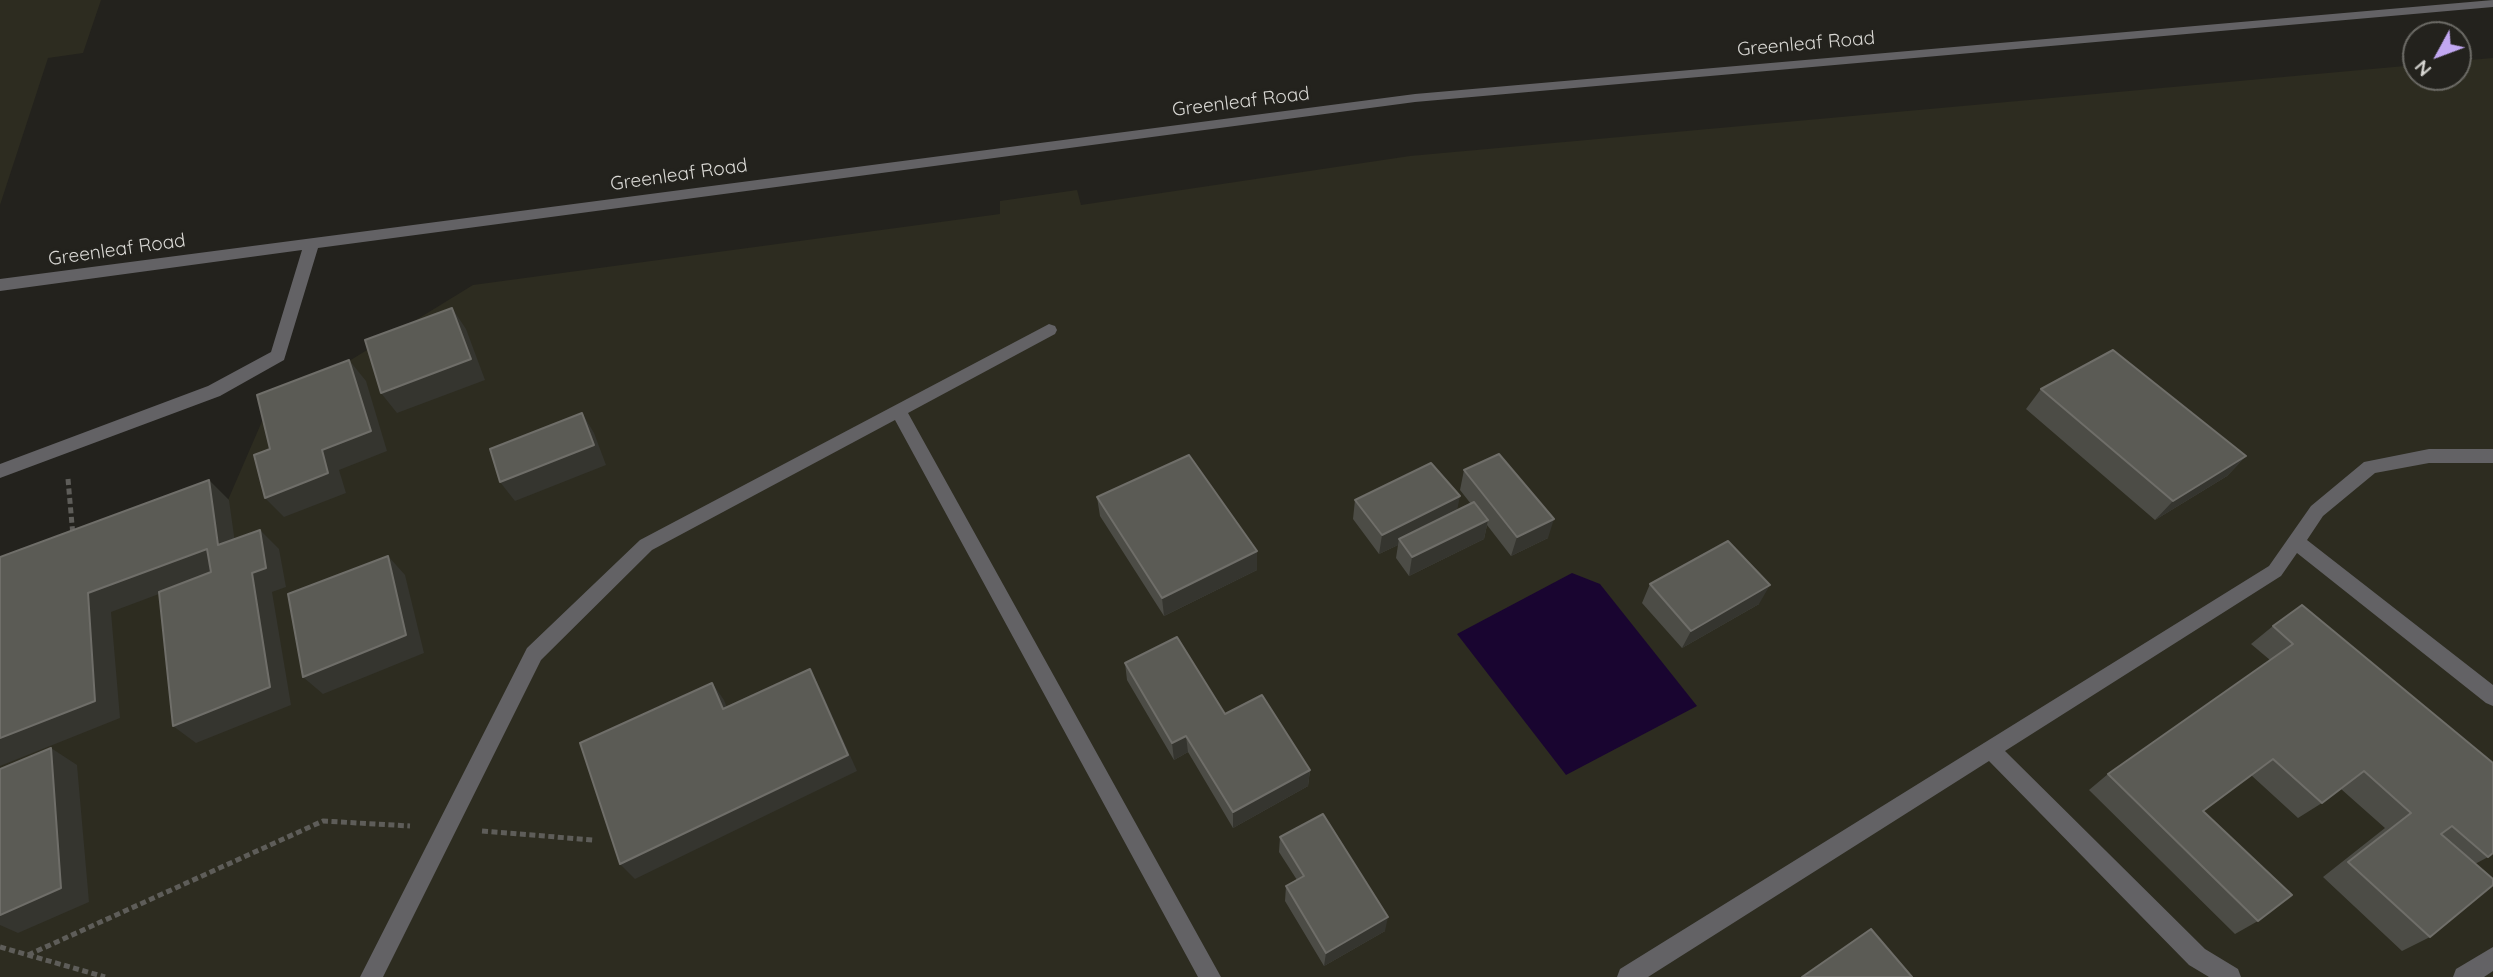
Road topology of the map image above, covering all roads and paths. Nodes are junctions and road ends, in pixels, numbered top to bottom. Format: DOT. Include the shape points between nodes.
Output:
graph roads {
  1 [pos="2493,3"];
  2 [pos="312,244"];
  3 [pos="0,285"];
  4 [pos="1049,330"];
  5 [pos="898,410"];
  6 [pos="65,446"];
  7 [pos="2493,456"];
  8 [pos="0,471"];
  9 [pos="2296,542"];
  10 [pos="74,545"];
  11 [pos="2493,697"];
  12 [pos="1991,750"];
  13 [pos="446,828"];
  14 [pos="593,840"];
  15 [pos="0,947"];
  16 [pos="28,955"];
  17 [pos="2493,958"];
  18 [pos="105,977"];
  19 [pos="370,977"];
  20 [pos="1210,977"];
  21 [pos="1628,977"];
  22 [pos="2230,977"];
  23 [pos="2464,977"];
  1 -- 2 [label="street, Greenleaf Road" via="1415,98"];
  2 -- 3 [label="street, Greenleaf Road"];
  2 -- 6 [label="street" via="278,356 214,391"];
  4 -- 5 [label="street"];
  5 -- 13 [label="street" via="646,545 534,654"];
  5 -- 20 [label="street"];
  6 -- 8 [label="street"];
  6 -- 10 [label="path"];
  7 -- 9 [label="street" via="2430,456 2370,467 2317,511"];
  9 -- 11 [label="street"];
  9 -- 12 [label="street" via="2275,571"];
  12 -- 21 [label="street"];
  12 -- 22 [label="street" via="2197,957"];
  13 -- 14 [label="path"];
  13 -- 16 [label="path" via="323,821"];
  13 -- 19 [label="street"];
  15 -- 16 [label="path"];
  16 -- 18 [label="path"];
  17 -- 23 [label="street"];
}
